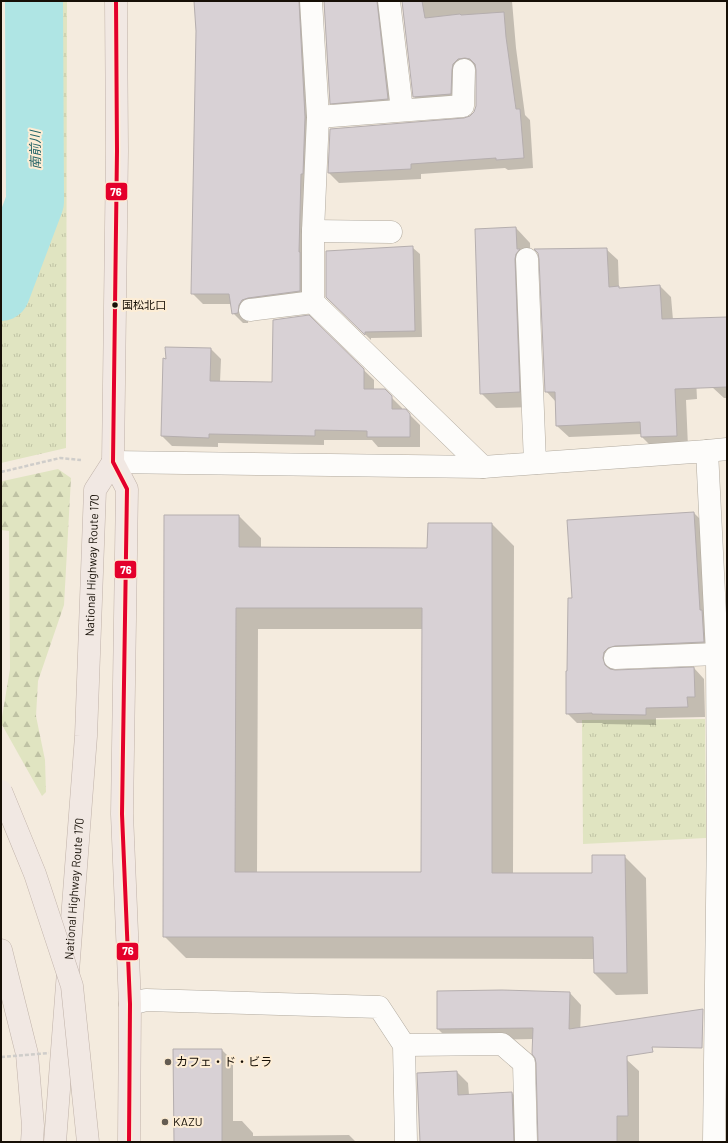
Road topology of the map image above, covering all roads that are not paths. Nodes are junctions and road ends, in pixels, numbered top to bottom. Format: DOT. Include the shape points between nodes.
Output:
graph roads {
  1 [pos="116,1"];
  2 [pos="311,1"];
  3 [pos="389,1"];
  4 [pos="464,70"];
  5 [pos="402,110"];
  6 [pos="318,118"];
  7 [pos="313,231"];
  8 [pos="391,232"];
  9 [pos="528,259"];
  10 [pos="312,302"];
  11 [pos="250,310"];
  12 [pos="717,450"];
  13 [pos="113,462"];
  14 [pos="535,463"];
  15 [pos="483,466"];
  16 [pos="717,654"];
  17 [pos="615,658"];
  18 [pos="1,791"];
  19 [pos="722,827"];
  20 [pos="1,950"];
  21 [pos="130,1004"];
  22 [pos="404,1045"];
  23 [pos="721,1050"];
  24 [pos="32,1142"];
  25 [pos="55,1142"];
  26 [pos="88,1142"];
  27 [pos="130,1142"];
  28 [pos="406,1142"];
  29 [pos="526,1142"];
  30 [pos="714,1142"];
  1 -- 13 [label="highway"];
  2 -- 6 [label="street"];
  3 -- 5 [label="street"];
  4 -- 5 [label="street" via="463,106"];
  5 -- 6 [label="street"];
  6 -- 7 [label="street"];
  7 -- 8 [label="street"];
  7 -- 10 [label="street"];
  9 -- 14 [label="street"];
  10 -- 11 [label="street"];
  10 -- 15 [label="street"];
  12 -- 14 [label="street"];
  12 -- 16 [label="street"];
  13 -- 15 [label="street"];
  13 -- 21 [label="highway" via="127,489 122,814"];
  13 -- 25 [label="highway, National Highway Route 170" via="96,490 86,736"];
  14 -- 15 [label="street"];
  16 -- 17 [label="street"];
  16 -- 19 [label="street"];
  18 -- 26 [label="highway, National Highway Route 170, bridge" via="35,874 72,986"];
  19 -- 23 [label="street"];
  20 -- 24 [label="highway" via="27,1054"];
  21 -- 22 [label="street" via="146,1000 379,1007"];
  21 -- 27 [label="highway"];
  22 -- 28 [label="street"];
  22 -- 29 [label="street" via="502,1044 524,1063"];
  23 -- 30 [label="street"];
}
